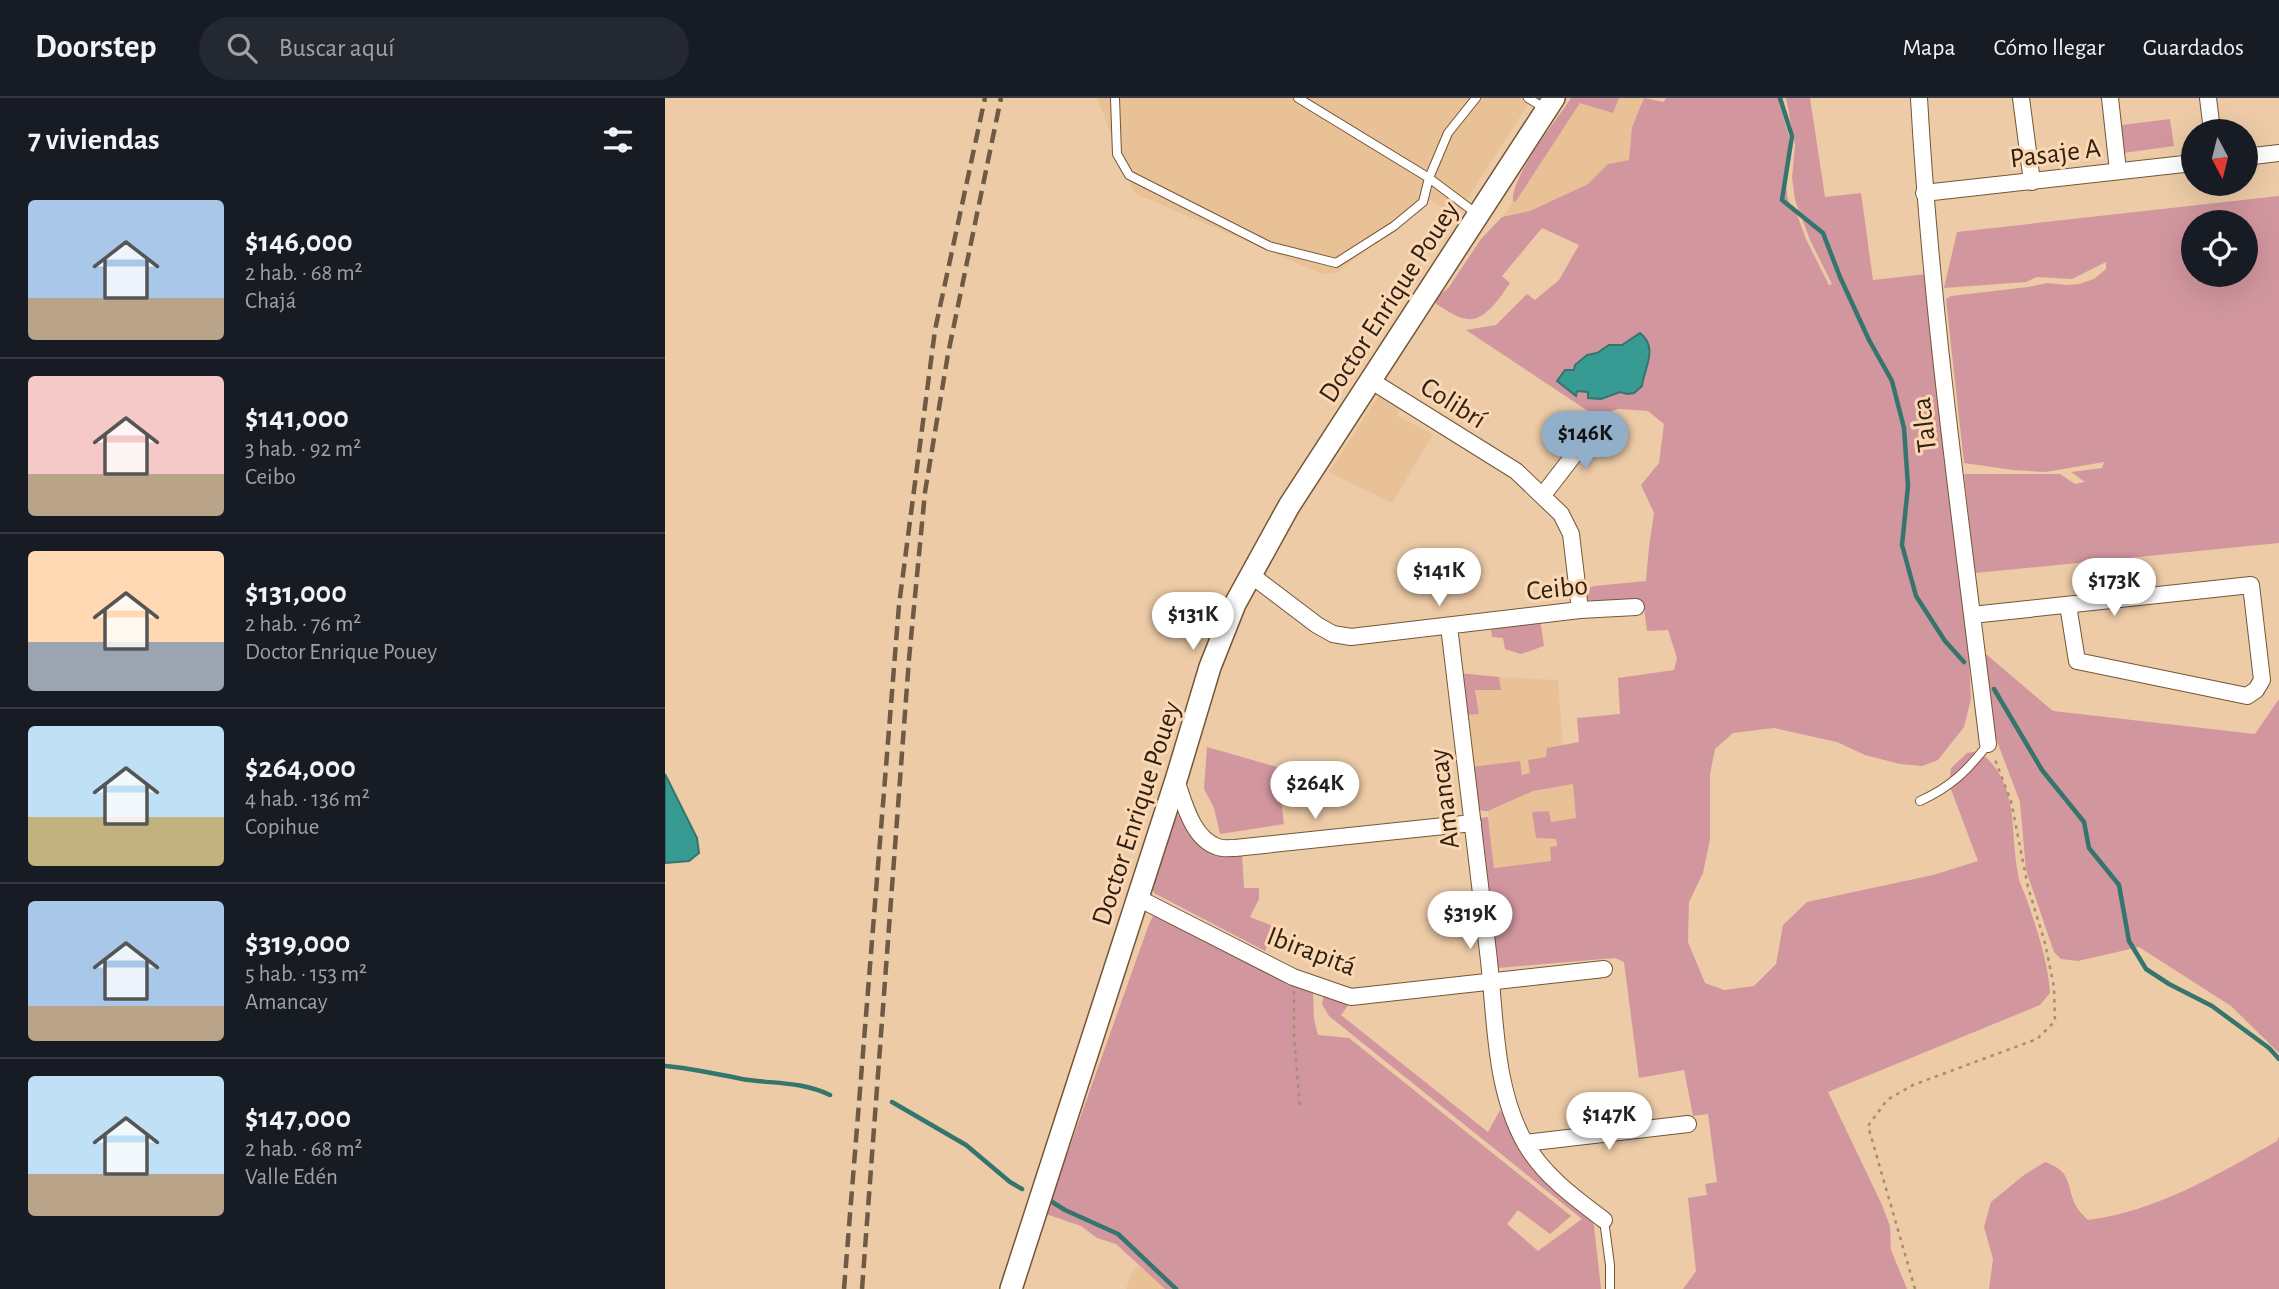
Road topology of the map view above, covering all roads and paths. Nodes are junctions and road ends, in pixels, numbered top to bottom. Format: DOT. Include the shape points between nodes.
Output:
graph roads {
  1 [pos="1115,98"];
  2 [pos="1298,98"];
  3 [pos="1476,98"];
  4 [pos="1919,98"];
  5 [pos="2021,98"];
  6 [pos="2110,98"];
  7 [pos="2208,98"];
  8 [pos="1543,102"];
  9 [pos="2211,119"];
  10 [pos="2279,153"];
  11 [pos="2258,155"];
  12 [pos="2181,164"];
  13 [pos="2117,171"];
  14 [pos="1429,178"];
  15 [pos="2032,182"];
  16 [pos="1924,193"];
  17 [pos="1477,215"];
  18 [pos="1370,380"];
  19 [pos="1597,425"];
  20 [pos="1543,495"];
  21 [pos="1251,575"];
  22 [pos="2068,605"];
  23 [pos="1636,607"];
  24 [pos="1580,610"];
  25 [pos="1972,615"];
  26 [pos="1448,626"];
  27 [pos="1988,744"];
  28 [pos="1176,780"];
  29 [pos="1920,801"];
  30 [pos="1473,822"];
  31 [pos="1138,898"];
  32 [pos="1604,969"];
  33 [pos="1293,977"];
  34 [pos="1492,980"];
  35 [pos="1300,1107"];
  36 [pos="1688,1124"];
  37 [pos="1525,1143"];
  38 [pos="1604,1220"];
  39 [pos="1011,1289"];
  40 [pos="1610,1289"];
  41 [pos="1915,1289"];
  1 -- 14 [label="lane" via="1117,154 1129,175 1269,246 1336,263 1423,202"];
  2 -- 14 [label="lane"];
  3 -- 14 [label="lane" via="1448,133"];
  4 -- 16 [label="street, Talca"];
  5 -- 15 [label="street"];
  6 -- 13 [label="street"];
  7 -- 9 [label="street"];
  8 -- 17 [label="street, Doctor Enrique Pouey"];
  10 -- 11 [label="street"];
  12 -- 13 [label="street, Pasaje A"];
  13 -- 15 [label="street, Pasaje A"];
  14 -- 17 [label="lane"];
  15 -- 16 [label="street, Pasaje A"];
  16 -- 25 [label="street, Talca"];
  17 -- 18 [label="street, Doctor Enrique Pouey"];
  18 -- 20 [label="street, Colibrí" via="1516,471"];
  18 -- 21 [label="street, Doctor Enrique Pouey" via="1289,506"];
  19 -- 20 [label="street"];
  20 -- 24 [label="street, Colibrí" via="1562,514 1570,534"];
  21 -- 26 [label="street, Ceibo" via="1333,634 1351,637"];
  21 -- 28 [label="street, Doctor Enrique Pouey" via="1210,667"];
  22 -- 22 [label="street" via="2251,584 2262,680 2247,696 2077,661"];
  22 -- 25 [label="street"];
  23 -- 24 [label="street, Ceibo"];
  24 -- 26 [label="street, Ceibo"];
  25 -- 27 [label="street, Talca"];
  26 -- 30 [label="street, Amancay"];
  27 -- 29 [label="lane" via="1944,790"];
  27 -- 41 [label="path" via="2011,801 2054,987 2055,1021 2037,1039 1913,1085 1887,1100 1868,1126"];
  28 -- 30 [label="street" via="1202,837 1217,847"];
  28 -- 31 [label="street, Doctor Enrique Pouey"];
  30 -- 34 [label="street, Amancay"];
  31 -- 33 [label="street, Ibirapitá"];
  31 -- 39 [label="street, Doctor Enrique Pouey"];
  32 -- 34 [label="street, Ibirapitá"];
  33 -- 34 [label="street, Ibirapitá" via="1351,998"];
  33 -- 35 [label="path"];
  34 -- 37 [label="street, Amancay" via="1507,1101"];
  36 -- 37 [label="street"];
  37 -- 38 [label="street, Amancay" via="1545,1171"];
  38 -- 40 [label="lane"];
}
